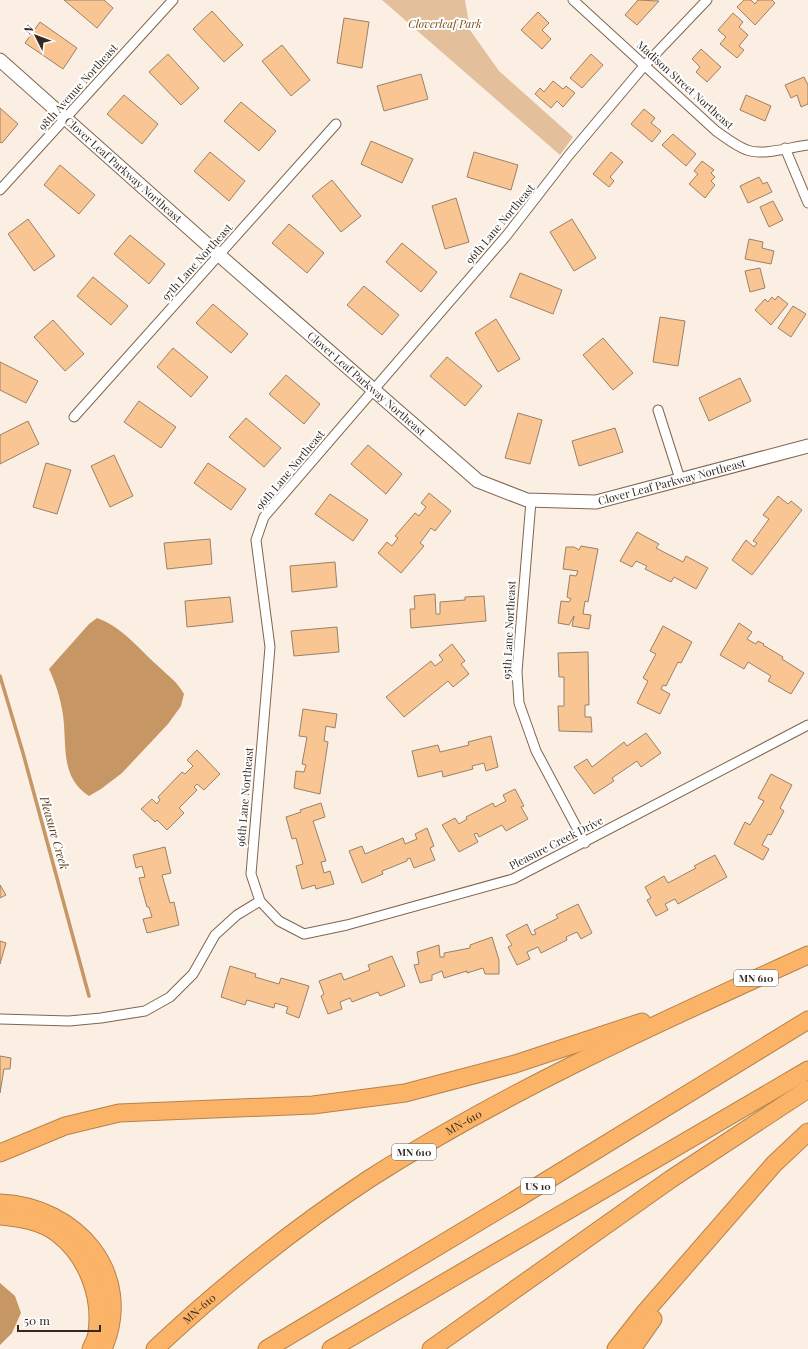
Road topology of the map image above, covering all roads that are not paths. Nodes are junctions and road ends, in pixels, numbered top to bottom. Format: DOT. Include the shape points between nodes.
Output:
graph roads {
  1 [pos="173,0"];
  2 [pos="572,0"];
  3 [pos="707,0"];
  4 [pos="0,60"];
  5 [pos="644,66"];
  6 [pos="65,118"];
  7 [pos="336,124"];
  8 [pos="808,145"];
  9 [pos="785,148"];
  10 [pos="0,190"];
  11 [pos="808,203"];
  12 [pos="219,255"];
  13 [pos="374,390"];
  14 [pos="658,410"];
  15 [pos="74,417"];
  16 [pos="808,446"];
  17 [pos="680,479"];
  18 [pos="531,500"];
  19 [pos="808,725"];
  20 [pos="585,842"];
  21 [pos="260,901"];
  22 [pos="808,955"];
  23 [pos="704,1002"];
  24 [pos="0,1020"];
  25 [pos="808,1020"];
  26 [pos="808,1070"];
  27 [pos="808,1089"];
  28 [pos="808,1132"];
  29 [pos="0,1153"];
  30 [pos="0,1202"];
  31 [pos="0,1216"];
  32 [pos="697,1252"];
  33 [pos="91,1349"];
  34 [pos="103,1349"];
  35 [pos="155,1349"];
  36 [pos="267,1349"];
  37 [pos="331,1349"];
  38 [pos="431,1349"];
  39 [pos="616,1349"];
  40 [pos="632,1349"];
  1 -- 6 [label="street, 98th Avenue Northeast"];
  2 -- 5 [label="street, Madison Street Northeast"];
  3 -- 5 [label="street, 96th Lane Northeast"];
  4 -- 6 [label="street, Clover Leaf Parkway Northeast"];
  5 -- 9 [label="street, Madison Street Northeast" via="716,130 748,151 771,152"];
  5 -- 13 [label="street, 96th Lane Northeast" via="569,155 507,236"];
  6 -- 10 [label="street, 98th Avenue Northeast"];
  6 -- 12 [label="street, Clover Leaf Parkway Northeast"];
  7 -- 12 [label="street, 97th Lane Northeast"];
  8 -- 9 [label="street"];
  9 -- 11 [label="street"];
  12 -- 13 [label="street, Clover Leaf Parkway Northeast"];
  12 -- 15 [label="street, 97th Lane Northeast"];
  13 -- 18 [label="street, Clover Leaf Parkway Northeast" via="478,481"];
  13 -- 21 [label="street, 96th Lane Northeast" via="264,517 256,540 270,647 251,874"];
  14 -- 17 [label="street"];
  16 -- 17 [label="street, Clover Leaf Parkway Northeast"];
  17 -- 18 [label="street, Clover Leaf Parkway Northeast" via="596,502"];
  18 -- 20 [label="street, 95th Lane Northeast" via="517,672 518,703 536,752"];
  19 -- 20 [label="street, Pleasure Creek Drive"];
  20 -- 21 [label="street, Pleasure Creek Drive" via="513,879 347,925 304,934 279,921"];
  21 -- 24 [label="street" via="237,915 215,935 193,974 170,997 145,1011 69,1021"];
  22 -- 23 [label="highway, MN-610 / MN 610"];
  23 -- 29 [label="highway" via="515,1064 405,1093 313,1105 119,1112 65,1126"];
  23 -- 35 [label="highway, MN-610 / MN 610" via="508,1098 368,1180 288,1237 212,1298"];
  25 -- 36 [label="highway, US 10"];
  26 -- 37 [label="highway"];
  27 -- 38 [label="highway" via="671,1179"];
  28 -- 32 [label="highway" via="774,1164"];
  30 -- 34 [label="highway" via="18,1203 42,1210 72,1227 96,1253 114,1303 110,1333"];
  31 -- 33 [label="highway" via="27,1219 58,1233 76,1252 90,1276 98,1306 97,1333"];
  32 -- 39 [label="highway"];
  32 -- 40 [label="highway"];
}
